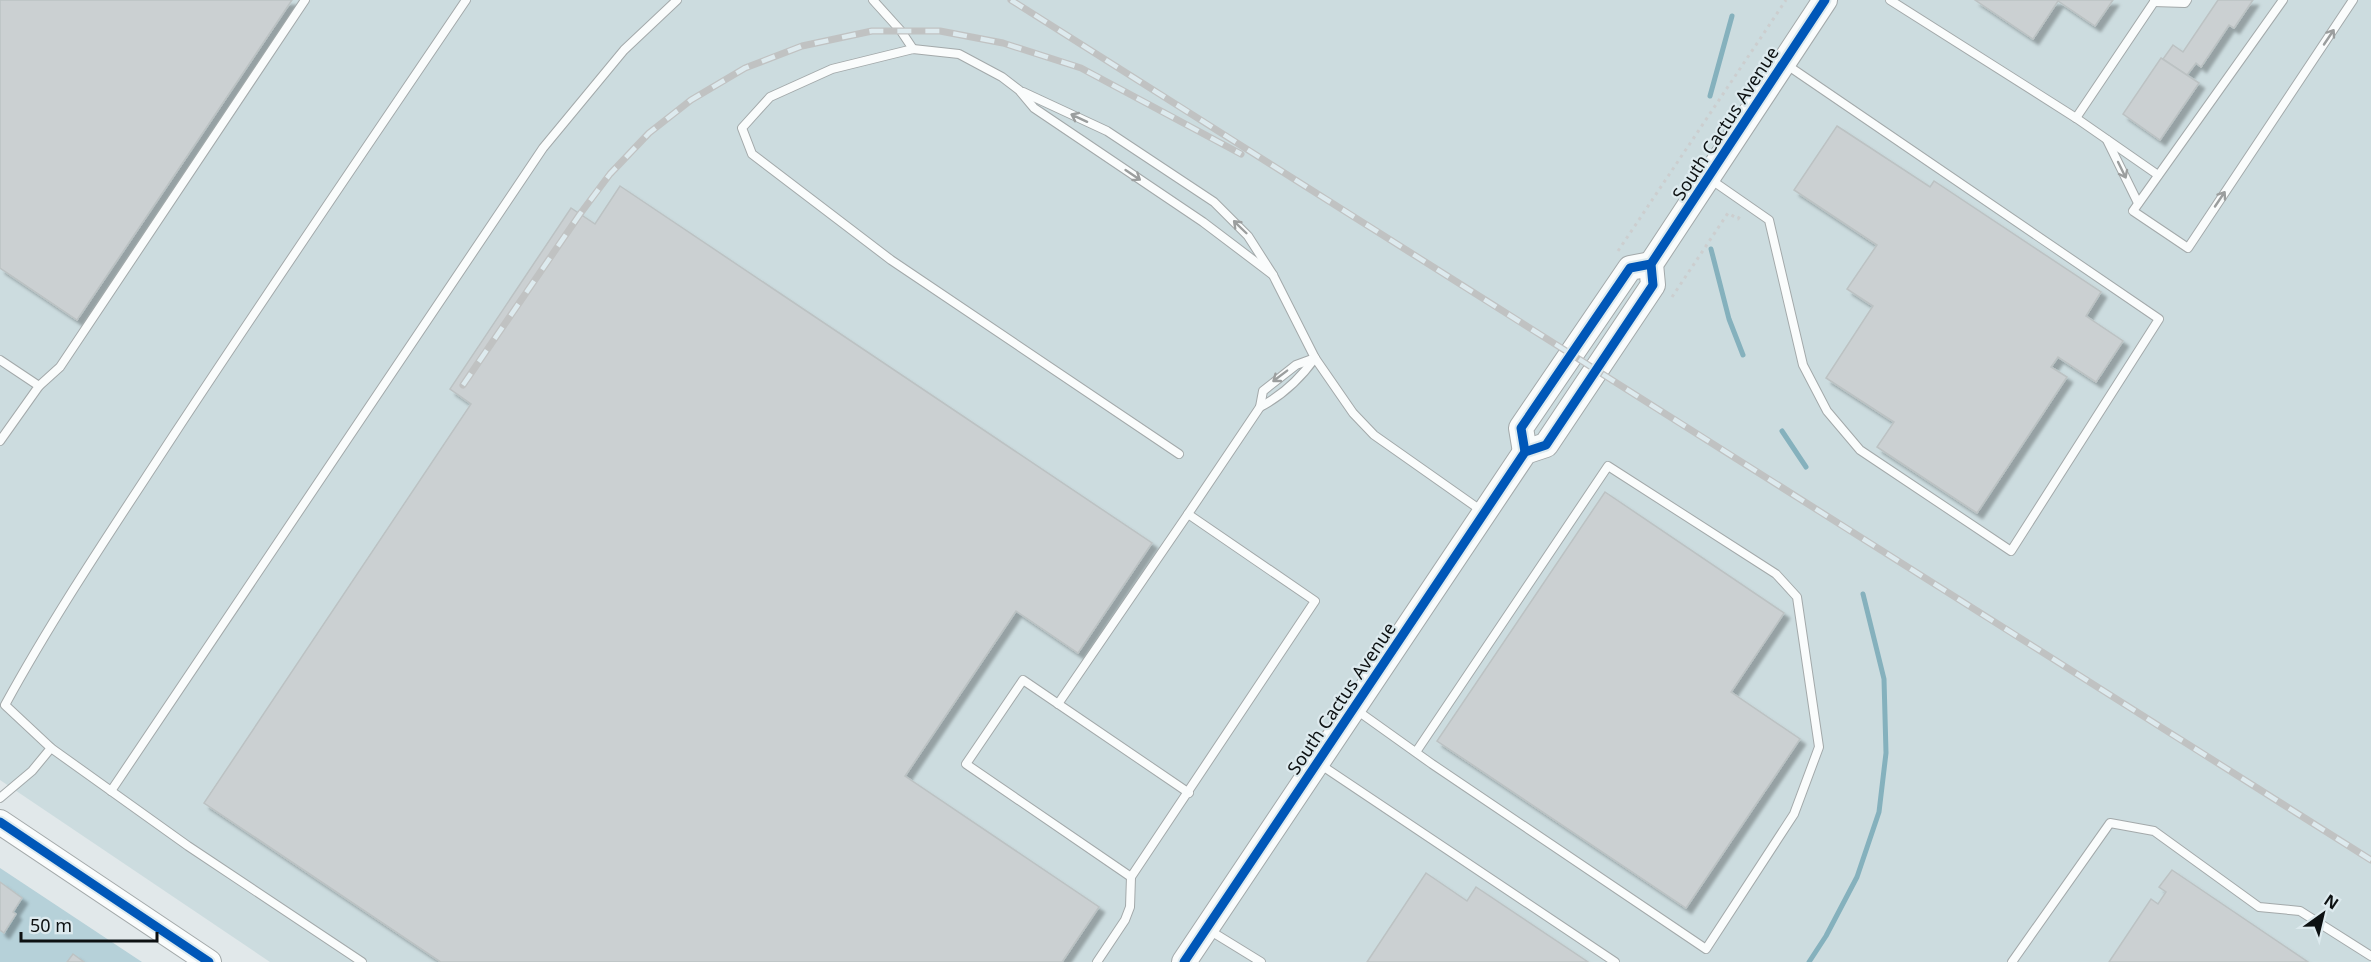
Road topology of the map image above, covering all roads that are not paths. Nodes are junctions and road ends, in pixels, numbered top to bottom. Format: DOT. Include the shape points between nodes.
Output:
graph roads {
  1 [pos="305,0"];
  2 [pos="466,0"];
  3 [pos="678,0"];
  4 [pos="873,0"];
  5 [pos="1826,0"];
  6 [pos="1890,0"];
  7 [pos="2187,0"];
  8 [pos="2283,0"];
  9 [pos="2353,0"];
  10 [pos="2154,1"];
  11 [pos="913,49"];
  12 [pos="1784,63"];
  13 [pos="1018,90"];
  14 [pos="2076,118"];
  15 [pos="2106,137"];
  16 [pos="2158,175"];
  17 [pos="1708,177"];
  18 [pos="2138,203"];
  19 [pos="1274,275"];
  20 [pos="1315,358"];
  21 [pos="0,360"];
  22 [pos="39,386"];
  23 [pos="1260,407"];
  24 [pos="0,441"];
  25 [pos="1179,454"];
  26 [pos="1485,513"];
  27 [pos="1188,514"];
  28 [pos="1058,704"];
  29 [pos="1354,708"];
  30 [pos="51,748"];
  31 [pos="1416,752"];
  32 [pos="1318,762"];
  33 [pos="111,791"];
  34 [pos="1189,793"];
  35 [pos="0,798"];
  36 [pos="0,822"];
  37 [pos="1131,877"];
  38 [pos="1206,928"];
  39 [pos="2371,956"];
  40 [pos="208,962"];
  41 [pos="362,962"];
  42 [pos="1097,962"];
  43 [pos="1184,962"];
  44 [pos="1260,962"];
  45 [pos="1615,962"];
  46 [pos="2012,962"];
  1 -- 22 [label="lane" via="60,367"];
  2 -- 30 [label="lane" via="235,339 74,586 5,705"];
  3 -- 33 [label="lane" via="624,50 543,148"];
  4 -- 11 [label="lane"];
  5 -- 12 [label="main road, South Cactus Avenue"];
  6 -- 14 [label="lane"];
  7 -- 10 [label="lane"];
  8 -- 16 [label="lane"];
  18 -- 9 [label="lane, one-way" via="2133,211 2188,248"];
  10 -- 14 [label="lane"];
  11 -- 13 [label="lane" via="959,54"];
  11 -- 25 [label="lane" via="832,69 770,97 742,128 752,154 891,260"];
  12 -- 17 [label="main road, South Cactus Avenue"];
  12 -- 17 [label="lane" via="2159,319 2011,551 1860,450 1827,411 1803,365 1769,220"];
  13 -- 19 [label="lane, one-way" via="1034,108"];
  19 -- 13 [label="lane, one-way" via="1248,236 1214,202 1107,131"];
  14 -- 15 [label="lane"];
  15 -- 16 [label="lane"];
  15 -- 18 [label="lane, one-way"];
  16 -- 18 [label="lane"];
  17 -- 26 [label="main road, South Cactus Avenue" via="1651,264 1653,285 1546,445 1525,452"];
  19 -- 20 [label="lane"];
  20 -- 23 [label="lane" via="1299,379 1275,400"];
  20 -- 23 [label="lane, one-way" via="1296,365 1269,385 1263,391"];
  20 -- 26 [label="lane" via="1353,413 1374,435"];
  21 -- 22 [label="lane"];
  22 -- 24 [label="lane"];
  23 -- 27 [label="lane"];
  26 -- 29 [label="main road, South Cactus Avenue"];
  27 -- 28 [label="lane"];
  27 -- 34 [label="lane" via="1316,601"];
  28 -- 34 [label="lane"];
  28 -- 37 [label="lane" via="1023,680 966,764"];
  29 -- 31 [label="lane"];
  29 -- 32 [label="main road, South Cactus Avenue"];
  30 -- 33 [label="lane"];
  30 -- 35 [label="lane" via="32,771"];
  31 -- 31 [label="lane" via="1706,950 1794,814 1819,747 1797,597 1776,574 1608,466"];
  32 -- 38 [label="main road, South Cactus Avenue"];
  32 -- 45 [label="lane"];
  33 -- 41 [label="lane"];
  34 -- 37 [label="lane"];
  36 -- 40 [label="main road"];
  37 -- 42 [label="lane" via="1130,907 1125,920"];
  38 -- 43 [label="main road, South Cactus Avenue"];
  38 -- 44 [label="lane"];
  39 -- 46 [label="lane" via="2300,911 2259,908 2154,831 2110,823"];
}
